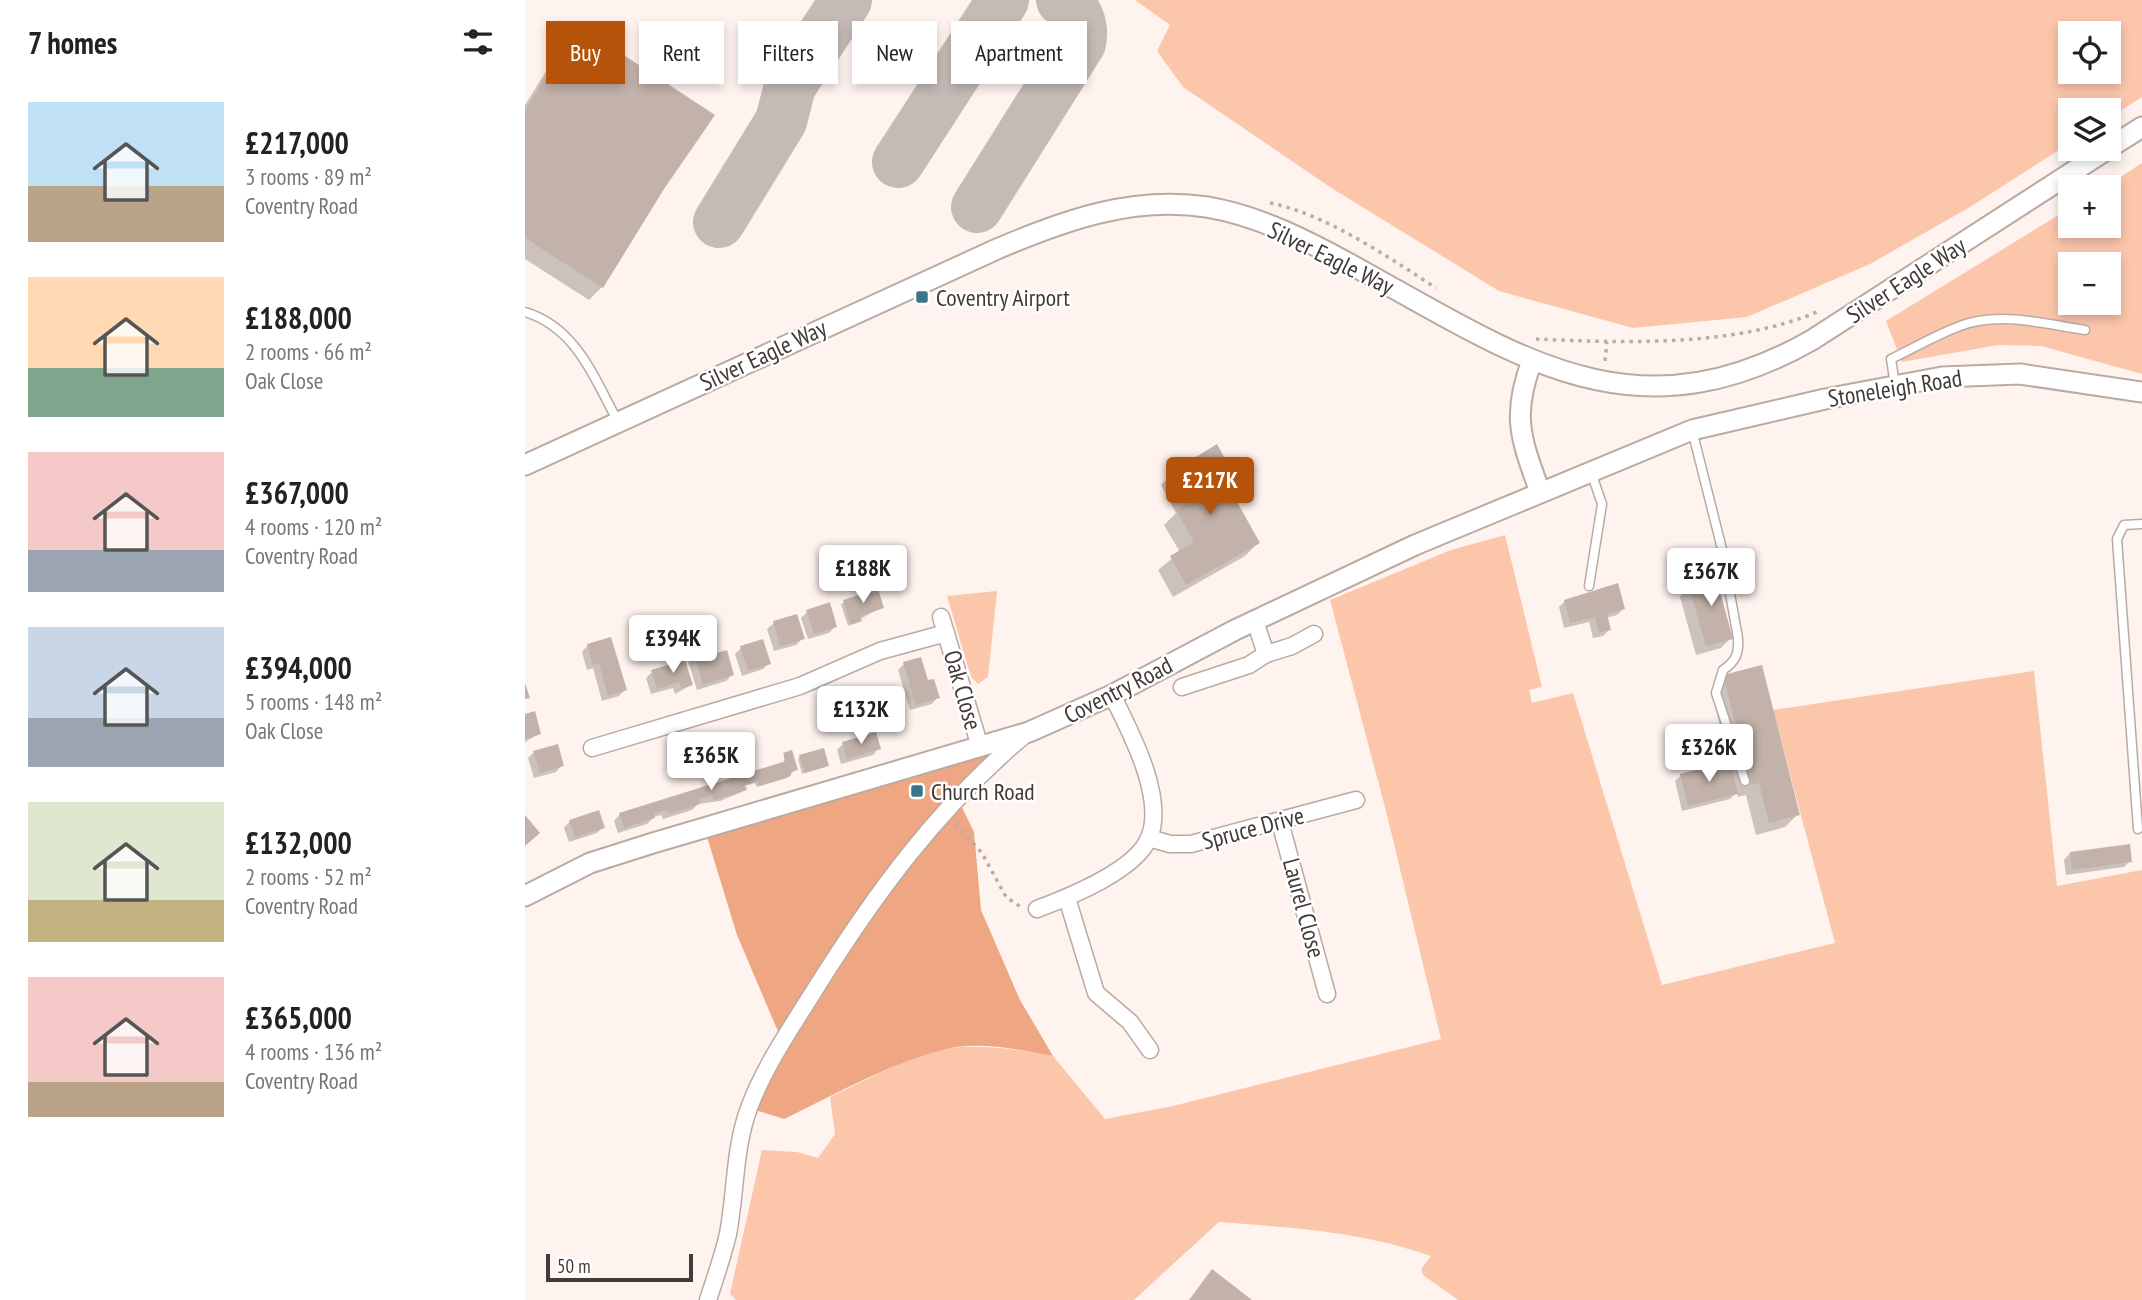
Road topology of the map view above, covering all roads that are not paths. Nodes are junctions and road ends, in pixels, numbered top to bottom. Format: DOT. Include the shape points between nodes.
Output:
graph roads {
  1 [pos="2142,127"];
  2 [pos="2121,141"];
  3 [pos="2089,161"];
  4 [pos="525,312"];
  5 [pos="2085,330"];
  6 [pos="1532,361"];
  7 [pos="1895,385"];
  8 [pos="2142,392"];
  9 [pos="618,422"];
  10 [pos="1692,430"];
  11 [pos="525,465"];
  12 [pos="1591,472"];
  13 [pos="1540,492"];
  14 [pos="2142,524"];
  15 [pos="1589,586"];
  16 [pos="1255,621"];
  17 [pos="1314,634"];
  18 [pos="1266,654"];
  19 [pos="1182,687"];
  20 [pos="1112,695"];
  21 [pos="1029,732"];
  22 [pos="980,747"];
  23 [pos="592,748"];
  24 [pos="1745,781"];
  25 [pos="1356,800"];
  26 [pos="1280,822"];
  27 [pos="2138,829"];
  28 [pos="1149,838"];
  29 [pos="525,896"];
  30 [pos="1067,898"];
  31 [pos="1037,909"];
  32 [pos="1327,994"];
  33 [pos="1150,1050"];
  34 [pos="708,1300"];
  1 -- 2 [label="street, Silver Eagle Way"];
  3 -- 6 [label="street, Silver Eagle Way" via="1833,326 1747,372 1686,386 1624,386"];
  4 -- 9 [label="lane" via="560,330 583,356"];
  5 -- 7 [label="lane" via="2021,320 1962,326 1891,359"];
  6 -- 9 [label="street, Silver Eagle Way" via="1281,230 1208,208 1134,205 1077,217 1030,234"];
  6 -- 13 [label="street" via="1518,403 1519,426"];
  7 -- 8 [label="street, Stoneleigh Road" via="1943,377 2020,374"];
  7 -- 10 [label="street, Stoneleigh Road"];
  9 -- 11 [label="street, Silver Eagle Way"];
  10 -- 12 [label="street, Coventry Road"];
  10 -- 24 [label="lane" via="1722,549 1738,638 1739,652 1723,670 1716,693"];
  12 -- 13 [label="street, Coventry Road"];
  12 -- 15 [label="lane" via="1602,504"];
  13 -- 16 [label="street, Coventry Road" via="1403,550"];
  14 -- 27 [label="lane" via="2124,525 2117,539"];
  16 -- 18 [label="street"];
  16 -- 20 [label="street, Coventry Road"];
  17 -- 18 [label="street"];
  18 -- 19 [label="street" via="1249,665"];
  20 -- 21 [label="street, Coventry Road"];
  20 -- 28 [label="street" via="1130,730 1150,790 1153,816"];
  21 -- 22 [label="street, Coventry Road"];
  21 -- 34 [label="street" via="982,771 901,861 782,1041 749,1108 727,1235"];
  22 -- 23 [label="street, Oak Close" via="944,625 800,686"];
  22 -- 29 [label="street, Coventry Road" via="590,863"];
  25 -- 26 [label="street, Spruce Drive"];
  26 -- 28 [label="street, Spruce Drive" via="1191,844"];
  26 -- 32 [label="street, Laurel Close"];
  28 -- 30 [label="street" via="1127,863"];
  30 -- 31 [label="street"];
  30 -- 33 [label="street" via="1096,993 1130,1022"];
}
